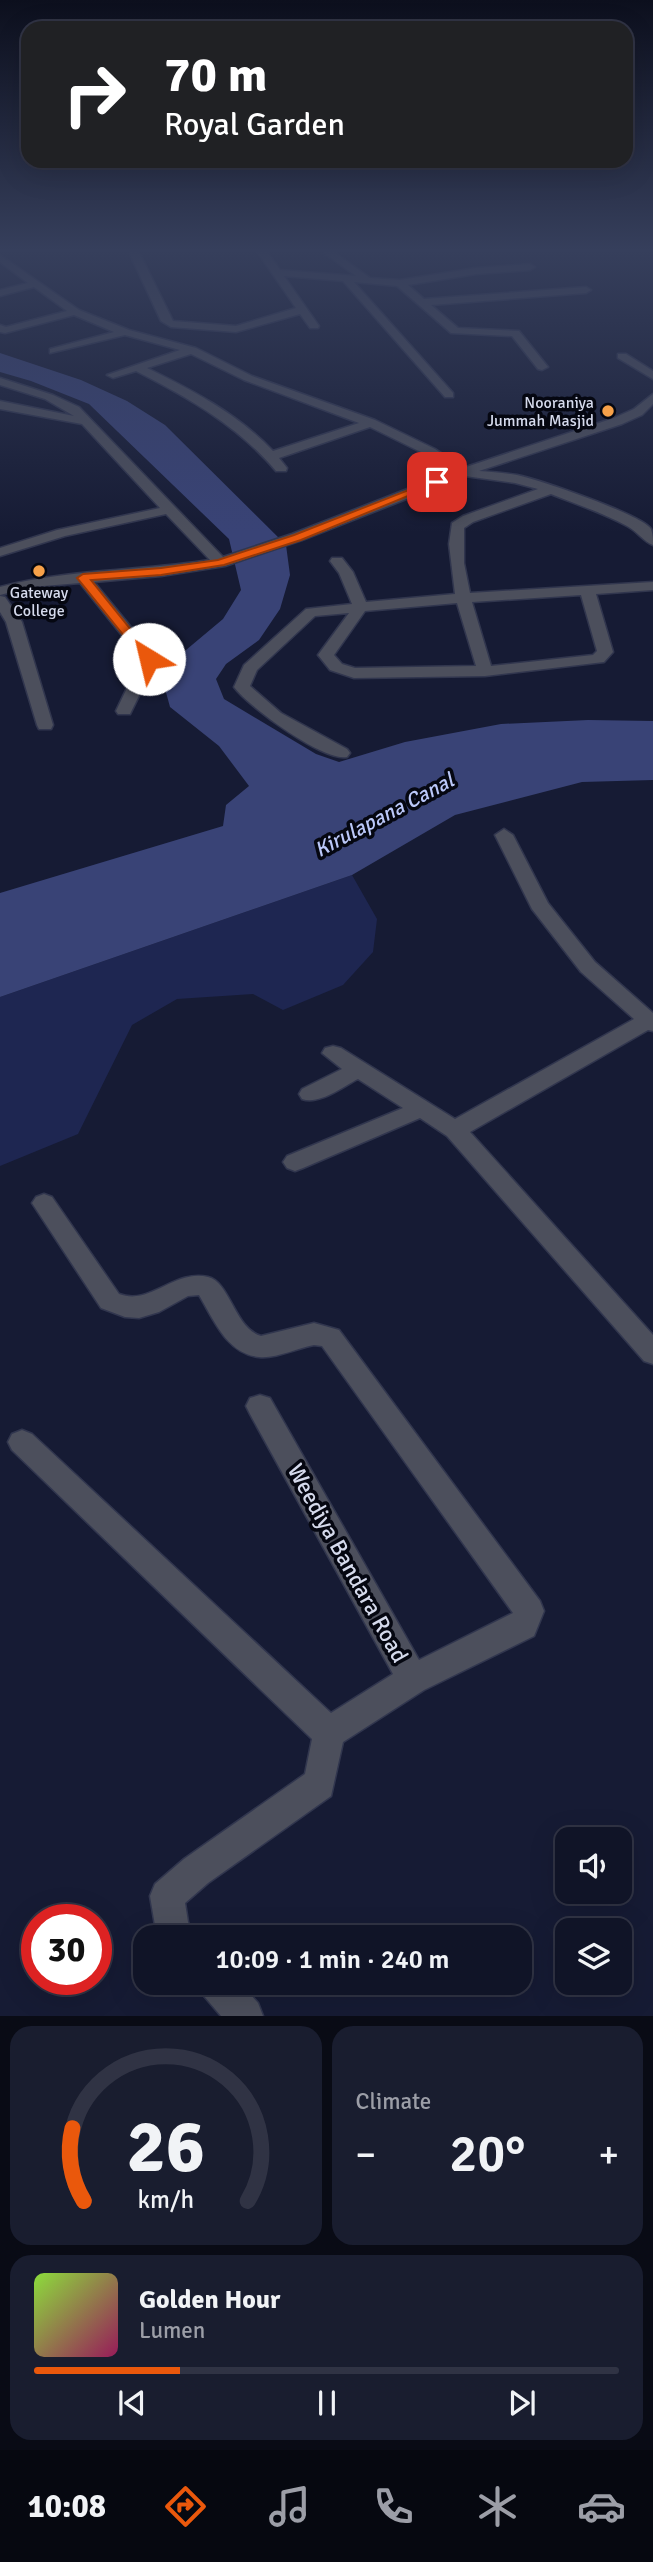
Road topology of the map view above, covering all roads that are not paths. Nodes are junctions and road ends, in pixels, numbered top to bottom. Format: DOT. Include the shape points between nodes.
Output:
graph roads {
  1 [pos="80,344"];
  2 [pos="169,344"];
  3 [pos="404,344"];
  4 [pos="524,344"];
  5 [pos="191,350"];
  6 [pos="54,351"];
  7 [pos="622,356"];
  8 [pos="137,367"];
  9 [pos="542,367"];
  10 [pos="113,375"];
  11 [pos="653,376"];
  12 [pos="0,381"];
  13 [pos="449,395"];
  14 [pos="653,398"];
  15 [pos="0,405"];
  16 [pos="87,421"];
  17 [pos="371,423"];
  18 [pos="272,456"];
  19 [pos="281,468"];
  20 [pos="461,473"];
  21 [pos="551,489"];
  22 [pos="168,510"];
  23 [pos="653,541"];
  24 [pos="0,552"];
  25 [pos="225,561"];
  26 [pos="337,561"];
  27 [pos="83,578"];
  28 [pos="653,586"];
  29 [pos="0,591"];
  30 [pos="588,592"];
  31 [pos="463,598"];
  32 [pos="0,600"];
  33 [pos="361,607"];
  34 [pos="485,671"];
  35 [pos="124,710"];
  36 [pos="45,725"];
  37 [pos="341,752"];
  38 [pos="504,835"];
  39 [pos="651,1022"];
  40 [pos="333,1053"];
  41 [pos="360,1069"];
  42 [pos="310,1094"];
  43 [pos="421,1109"];
  44 [pos="455,1130"];
  45 [pos="295,1162"];
  46 [pos="44,1203"];
  47 [pos="653,1353"];
  48 [pos="260,1406"];
  49 [pos="22,1442"];
  50 [pos="412,1679"];
  51 [pos="329,1733"];
  52 [pos="170,1925"];
  53 [pos="228,1995"];
  54 [pos="246,2016"];
  1 -- 6 [label="street"];
  2 -- 5 [label="street"];
  3 -- 13 [label="street"];
  4 -- 9 [label="street"];
  5 -- 8 [label="street"];
  5 -- 17 [label="street" via="248,378"];
  7 -- 11 [label="street"];
  8 -- 10 [label="street"];
  8 -- 18 [label="street" via="216,409"];
  12 -- 16 [label="street" via="49,397"];
  14 -- 20 [label="street" via="618,421"];
  15 -- 16 [label="street"];
  16 -- 22 [label="street"];
  17 -- 18 [label="street"];
  17 -- 20 [label="street" via="431,452"];
  18 -- 19 [label="street"];
  20 -- 21 [label="street" via="516,478"];
  20 -- 25 [label="street"];
  21 -- 23 [label="street" via="625,519 644,529"];
  21 -- 31 [label="street" via="457,526 455,546"];
  22 -- 24 [label="street"];
  22 -- 25 [label="street"];
  25 -- 27 [label="street"];
  26 -- 33 [label="street"];
  27 -- 29 [label="street"];
  27 -- 35 [label="street" via="149,659"];
  28 -- 30 [label="street"];
  30 -- 31 [label="street"];
  30 -- 34 [label="street" via="606,652 598,659"];
  31 -- 33 [label="street"];
  31 -- 34 [label="street"];
  32 -- 36 [label="street" via="14,622"];
  33 -- 34 [label="street" via="326,655 336,667 387,674"];
  33 -- 37 [label="street" via="311,612 301,618 250,668 242,687 262,706"];
  38 -- 39 [label="street" via="539,905 572,947"];
  39 -- 44 [label="street"];
  40 -- 41 [label="street"];
  41 -- 42 [label="street"];
  41 -- 43 [label="street"];
  43 -- 44 [label="street"];
  43 -- 45 [label="street"];
  44 -- 47 [label="street"];
  46 -- 50 [label="street" via="110,1301 124,1309 142,1308 197,1284 206,1286 236,1334 247,1343 261,1347 314,1334 330,1337 529,1611 523,1626"];
  48 -- 50 [label="street, Weediya Bandara Road"];
  49 -- 51 [label="street"];
  50 -- 51 [label="street, Weediya Bandara Road"];
  51 -- 52 [label="street" via="318,1784 167,1896"];
  53 -- 54 [label="street"];
}
